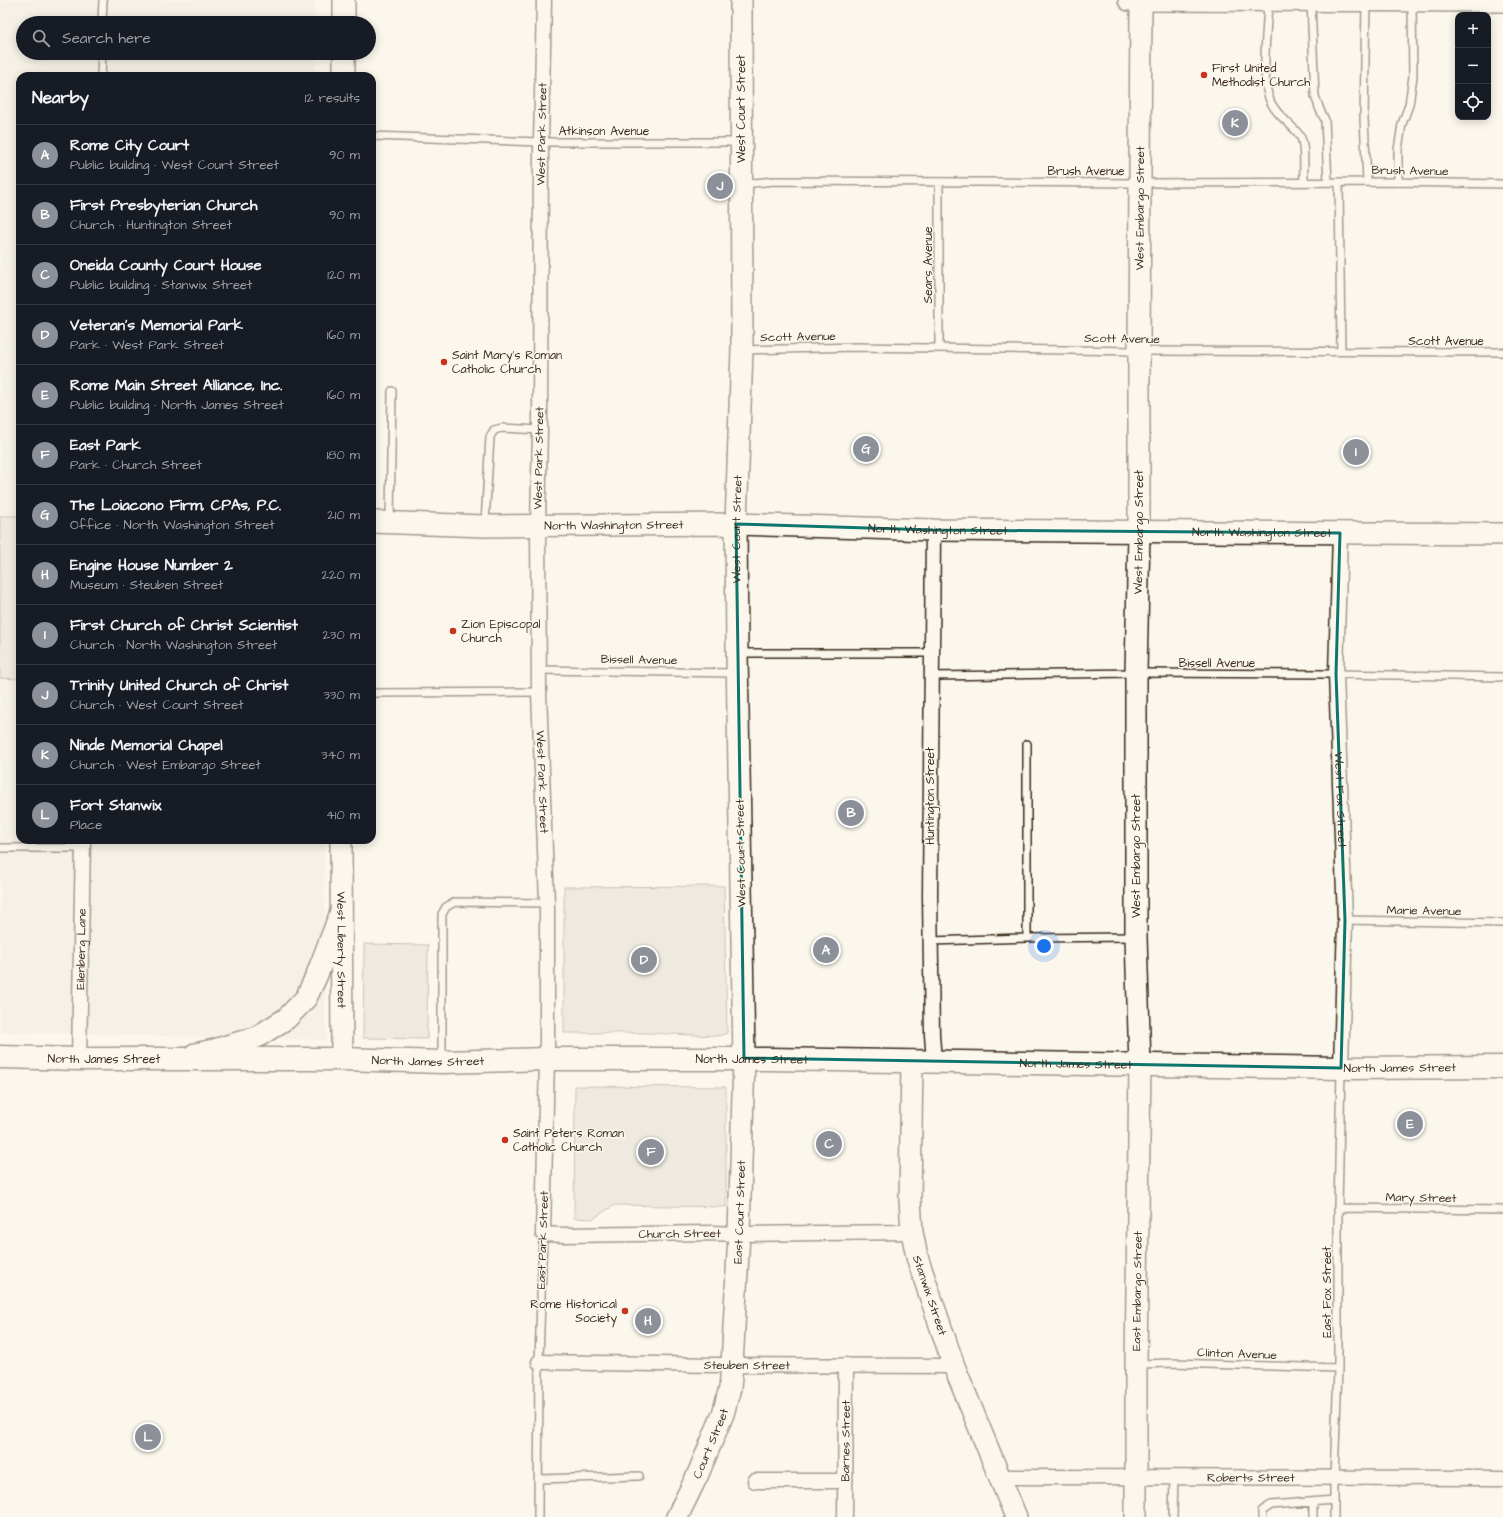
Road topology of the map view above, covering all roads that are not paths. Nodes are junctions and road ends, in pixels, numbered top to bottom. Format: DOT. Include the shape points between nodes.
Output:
graph roads {
  1 [pos="103,0"];
  2 [pos="344,0"];
  3 [pos="544,0"];
  4 [pos="742,0"];
  5 [pos="1129,0"];
  6 [pos="1141,0"];
  7 [pos="1268,1"];
  8 [pos="1311,1"];
  9 [pos="1366,1"];
  10 [pos="1412,1"];
  11 [pos="1503,1"];
  12 [pos="102,16"];
  13 [pos="344,16"];
  14 [pos="102,60"];
  15 [pos="344,60"];
  16 [pos="101,72"];
  17 [pos="344,72"];
  18 [pos="376,136"];
  19 [pos="541,142"];
  20 [pos="741,142"];
  21 [pos="939,182"];
  22 [pos="1304,182"];
  23 [pos="1328,182"];
  24 [pos="1339,182"];
  25 [pos="1367,182"];
  26 [pos="1398,182"];
  27 [pos="1140,183"];
  28 [pos="741,184"];
  29 [pos="1503,184"];
  30 [pos="939,348"];
  31 [pos="742,350"];
  32 [pos="1139,351"];
  33 [pos="1341,351"];
  34 [pos="1503,352"];
  35 [pos="392,391"];
  36 [pos="540,430"];
  37 [pos="381,522"];
  38 [pos="538,524"];
  39 [pos="736,524"];
  40 [pos="485,526"];
  41 [pos="933,530"];
  42 [pos="1139,532"];
  43 [pos="1340,533"];
  44 [pos="1503,534"];
  45 [pos="932,653"];
  46 [pos="737,663"];
  47 [pos="540,670"];
  48 [pos="1136,673"];
  49 [pos="1336,674"];
  50 [pos="932,676"];
  51 [pos="1503,677"];
  52 [pos="539,692"];
  53 [pos="376,693"];
  54 [pos="1027,744"];
  55 [pos="83,844"];
  56 [pos="341,844"];
  57 [pos="0,848"];
  58 [pos="547,903"];
  59 [pos="341,912"];
  60 [pos="1345,920"];
  61 [pos="1503,923"];
  62 [pos="1136,937"];
  63 [pos="1027,938"];
  64 [pos="930,942"];
  65 [pos="0,1057"];
  66 [pos="744,1058"];
  67 [pos="79,1059"];
  68 [pos="173,1059"];
  69 [pos="342,1059"];
  70 [pos="547,1059"];
  71 [pos="912,1061"];
  72 [pos="934,1061"];
  73 [pos="442,1062"];
  74 [pos="1140,1064"];
  75 [pos="1503,1067"];
  76 [pos="1341,1068"];
  77 [pos="1338,1208"];
  78 [pos="1503,1210"];
  79 [pos="912,1232"];
  80 [pos="543,1234"];
  81 [pos="739,1234"];
  82 [pos="539,1362"];
  83 [pos="1136,1364"];
  84 [pos="732,1365"];
  85 [pos="846,1365"];
  86 [pos="954,1366"];
  87 [pos="1338,1368"];
  88 [pos="639,1476"];
  89 [pos="1000,1477"];
  90 [pos="1136,1477"];
  91 [pos="1174,1477"];
  92 [pos="1334,1478"];
  93 [pos="1503,1478"];
  94 [pos="538,1479"];
  95 [pos="755,1481"];
  96 [pos="845,1481"];
  97 [pos="1334,1500"];
  98 [pos="1313,1502"];
  99 [pos="538,1517"];
  100 [pos="676,1517"];
  101 [pos="845,1517"];
  102 [pos="1016,1517"];
  103 [pos="1136,1517"];
  104 [pos="1174,1517"];
  105 [pos="1262,1517"];
  106 [pos="1313,1517"];
  107 [pos="1334,1517"];
  1 -- 12 [label="lane"];
  2 -- 13 [label="street"];
  3 -- 19 [label="street, West Park Street"];
  4 -- 20 [label="street, West Court Street"];
  5 -- 6 [label="street"];
  6 -- 7 [label="street"];
  6 -- 27 [label="street, West Embargo Street"];
  7 -- 8 [label="street"];
  7 -- 22 [label="lane" via="1266,88 1275,110 1301,136"];
  8 -- 9 [label="street"];
  8 -- 23 [label="lane" via="1315,96 1326,120"];
  9 -- 10 [label="street"];
  9 -- 25 [label="lane" via="1364,118"];
  10 -- 11 [label="street"];
  10 -- 26 [label="lane" via="1413,76 1398,150"];
  14 -- 16 [label="lane"];
  15 -- 17 [label="street"];
  18 -- 19 [label="lane, Atkinson Avenue"];
  19 -- 20 [label="lane, Atkinson Avenue"];
  19 -- 36 [label="street, West Park Street"];
  20 -- 28 [label="street, West Court Street"];
  21 -- 27 [label="lane, Brush Avenue"];
  21 -- 28 [label="lane, Brush Avenue" via="774,181"];
  21 -- 30 [label="lane, Sears Avenue"];
  22 -- 23 [label="lane, Brush Avenue"];
  22 -- 27 [label="lane, Brush Avenue"];
  23 -- 24 [label="lane, Brush Avenue"];
  24 -- 25 [label="lane, Brush Avenue"];
  24 -- 33 [label="lane"];
  25 -- 26 [label="lane, Brush Avenue"];
  26 -- 29 [label="lane, Brush Avenue"];
  27 -- 32 [label="street, West Embargo Street"];
  28 -- 31 [label="street, West Court Street"];
  30 -- 31 [label="lane, Scott Avenue"];
  30 -- 32 [label="lane, Scott Avenue"];
  31 -- 39 [label="street, West Court Street"];
  32 -- 33 [label="lane, Scott Avenue"];
  32 -- 42 [label="street, West Embargo Street"];
  33 -- 34 [label="lane, Scott Avenue"];
  35 -- 37 [label="lane"];
  36 -- 38 [label="street, West Park Street"];
  36 -- 40 [label="lane" via="494,430 490,437"];
  37 -- 40 [label="street, North Washington Street"];
  38 -- 39 [label="street, North Washington Street"];
  38 -- 40 [label="street, North Washington Street"];
  38 -- 47 [label="street, West Park Street"];
  39 -- 41 [label="street, North Washington Street"];
  39 -- 46 [label="street, West Court Street"];
  41 -- 42 [label="street, North Washington Street"];
  41 -- 45 [label="street, Huntington Street"];
  42 -- 43 [label="street, North Washington Street"];
  42 -- 48 [label="street, West Embargo Street"];
  43 -- 44 [label="street, North Washington Street"];
  43 -- 49 [label="street, West Fox Street"];
  45 -- 46 [label="lane, Bissell Avenue"];
  45 -- 50 [label="street, Huntington Street"];
  46 -- 47 [label="lane, Bissell Avenue"];
  46 -- 66 [label="street, West Court Street"];
  47 -- 52 [label="street, West Park Street"];
  48 -- 49 [label="lane, Bissell Avenue"];
  48 -- 50 [label="lane, Bissell Avenue"];
  48 -- 62 [label="street, West Embargo Street"];
  49 -- 51 [label="lane, Bissell Avenue"];
  49 -- 60 [label="street, West Fox Street"];
  50 -- 64 [label="street, Huntington Street"];
  52 -- 53 [label="lane"];
  52 -- 58 [label="street, West Park Street"];
  54 -- 63 [label="lane"];
  55 -- 57 [label="lane"];
  55 -- 67 [label="street, Eilenberg Lane"];
  56 -- 59 [label="street, West Liberty Street"];
  58 -- 70 [label="street, West Park Street"];
  58 -- 73 [label="lane" via="455,902 446,907 442,914"];
  59 -- 68 [label="street" via="306,998 287,1018 257,1038"];
  59 -- 69 [label="street, West Liberty Street"];
  60 -- 61 [label="lane, Marie Avenue"];
  60 -- 76 [label="street, West Fox Street"];
  62 -- 63 [label="lane"];
  62 -- 74 [label="street, West Embargo Street"];
  63 -- 64 [label="lane"];
  64 -- 72 [label="street, Huntington Street"];
  65 -- 67 [label="main road, North James Street"];
  66 -- 70 [label="main road, North James Street"];
  66 -- 71 [label="main road, North James Street"];
  66 -- 81 [label="street, East Court Street"];
  67 -- 68 [label="main road, North James Street"];
  68 -- 69 [label="main road, North James Street"];
  69 -- 73 [label="main road, North James Street"];
  70 -- 73 [label="main road, North James Street"];
  70 -- 80 [label="street, East Park Street"];
  71 -- 72 [label="main road, North James Street"];
  71 -- 79 [label="street, Stanwix Street"];
  72 -- 74 [label="main road, North James Street"];
  74 -- 76 [label="main road, North James Street"];
  74 -- 83 [label="street, East Embargo Street"];
  75 -- 76 [label="main road, North James Street"];
  76 -- 77 [label="lane, East Fox Street"];
  77 -- 78 [label="lane, Mary Street"];
  77 -- 87 [label="lane, East Fox Street"];
  79 -- 81 [label="street, Church Street"];
  79 -- 86 [label="street, Stanwix Street" via="917,1257"];
  80 -- 81 [label="street, Church Street"];
  80 -- 82 [label="lane, East Park Street"];
  81 -- 84 [label="street, East Court Street"];
  82 -- 84 [label="street, Steuben Street"];
  82 -- 94 [label="lane, East Park Street"];
  83 -- 87 [label="lane, Clinton Avenue"];
  83 -- 90 [label="street, East Embargo Street"];
  84 -- 85 [label="street, Steuben Street"];
  84 -- 100 [label="street, Court Street" via="724,1414"];
  85 -- 86 [label="street, Steuben Street"];
  85 -- 96 [label="street, Barnes Street"];
  86 -- 89 [label="street, Stanwix Street"];
  87 -- 92 [label="lane, East Fox Street"];
  88 -- 94 [label="lane"];
  89 -- 90 [label="street, Roberts Street"];
  89 -- 102 [label="street, Stanwix Street"];
  90 -- 91 [label="street, Roberts Street"];
  90 -- 103 [label="street, East Embargo Street"];
  91 -- 92 [label="street, Roberts Street"];
  91 -- 104 [label="lane"];
  92 -- 93 [label="street, Roberts Street"];
  92 -- 97 [label="lane, East Fox Street"];
  94 -- 99 [label="lane, East Park Street"];
  95 -- 96 [label="street"];
  96 -- 101 [label="street, Barnes Street"];
  97 -- 98 [label="lane"];
  97 -- 107 [label="lane, East Fox Street"];
  98 -- 105 [label="lane" via="1271,1505 1262,1511"];
  98 -- 106 [label="lane"];
}
